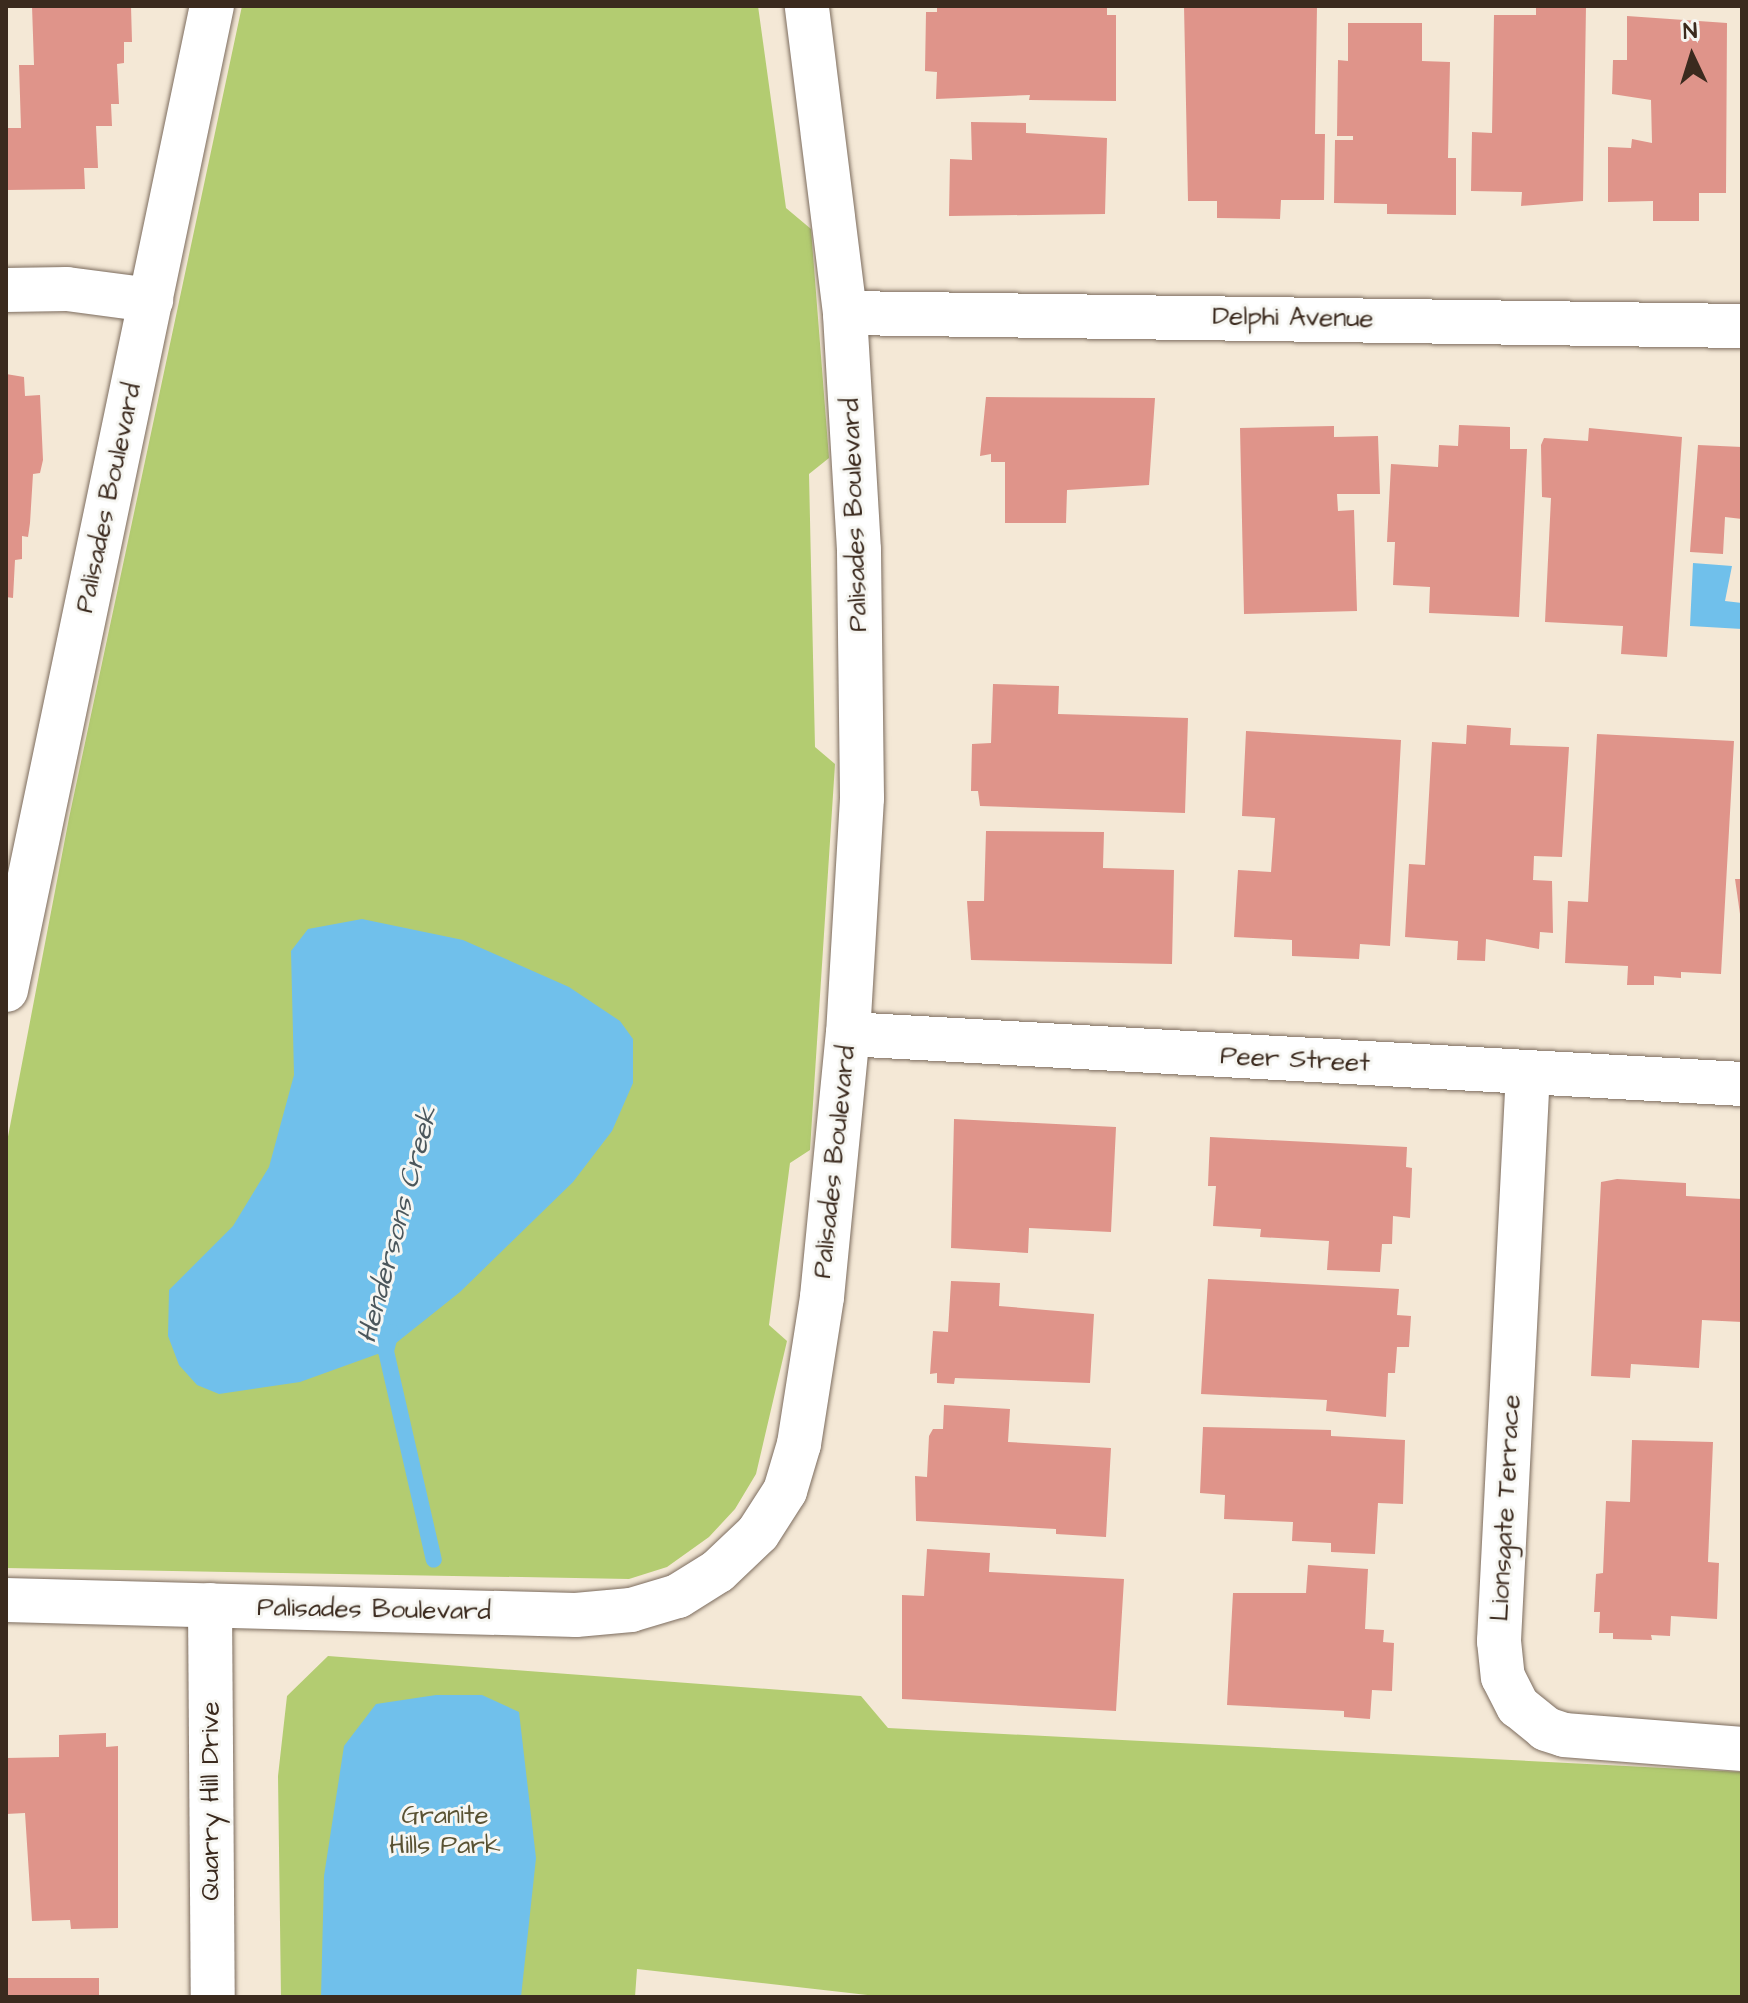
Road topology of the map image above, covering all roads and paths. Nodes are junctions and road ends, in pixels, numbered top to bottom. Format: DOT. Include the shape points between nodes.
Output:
graph roads {
  1 [pos="212,6"];
  2 [pos="807,6"];
  3 [pos="6,290"];
  4 [pos="151,300"];
  5 [pos="845,313"];
  6 [pos="1742,326"];
  7 [pos="7,980"];
  8 [pos="848,1034"];
  9 [pos="1528,1072"];
  10 [pos="1742,1084"];
  11 [pos="6,1600"];
  12 [pos="210,1605"];
  13 [pos="1742,1749"];
  14 [pos="213,1997"];
  1 -- 4 [label="street, Palisades Boulevard"];
  2 -- 5 [label="street, Palisades Boulevard"];
  3 -- 4 [label="street" via="67,289"];
  4 -- 7 [label="street, Palisades Boulevard"];
  5 -- 6 [label="street, Delphi Avenue"];
  5 -- 8 [label="street, Palisades Boulevard" via="859,550 862,798"];
  8 -- 9 [label="street, Peer Street"];
  8 -- 12 [label="street, Palisades Boulevard" via="822,1297 799,1444 785,1491 738,1554 678,1596 604,1614"];
  9 -- 10 [label="street, Peer Street"];
  9 -- 13 [label="street, Lionsgate Terrace" via="1499,1641 1503,1677 1518,1706 1546,1729 1564,1735"];
  11 -- 12 [label="street, Palisades Boulevard"];
  12 -- 14 [label="street, Quarry Hill Drive"];
}
